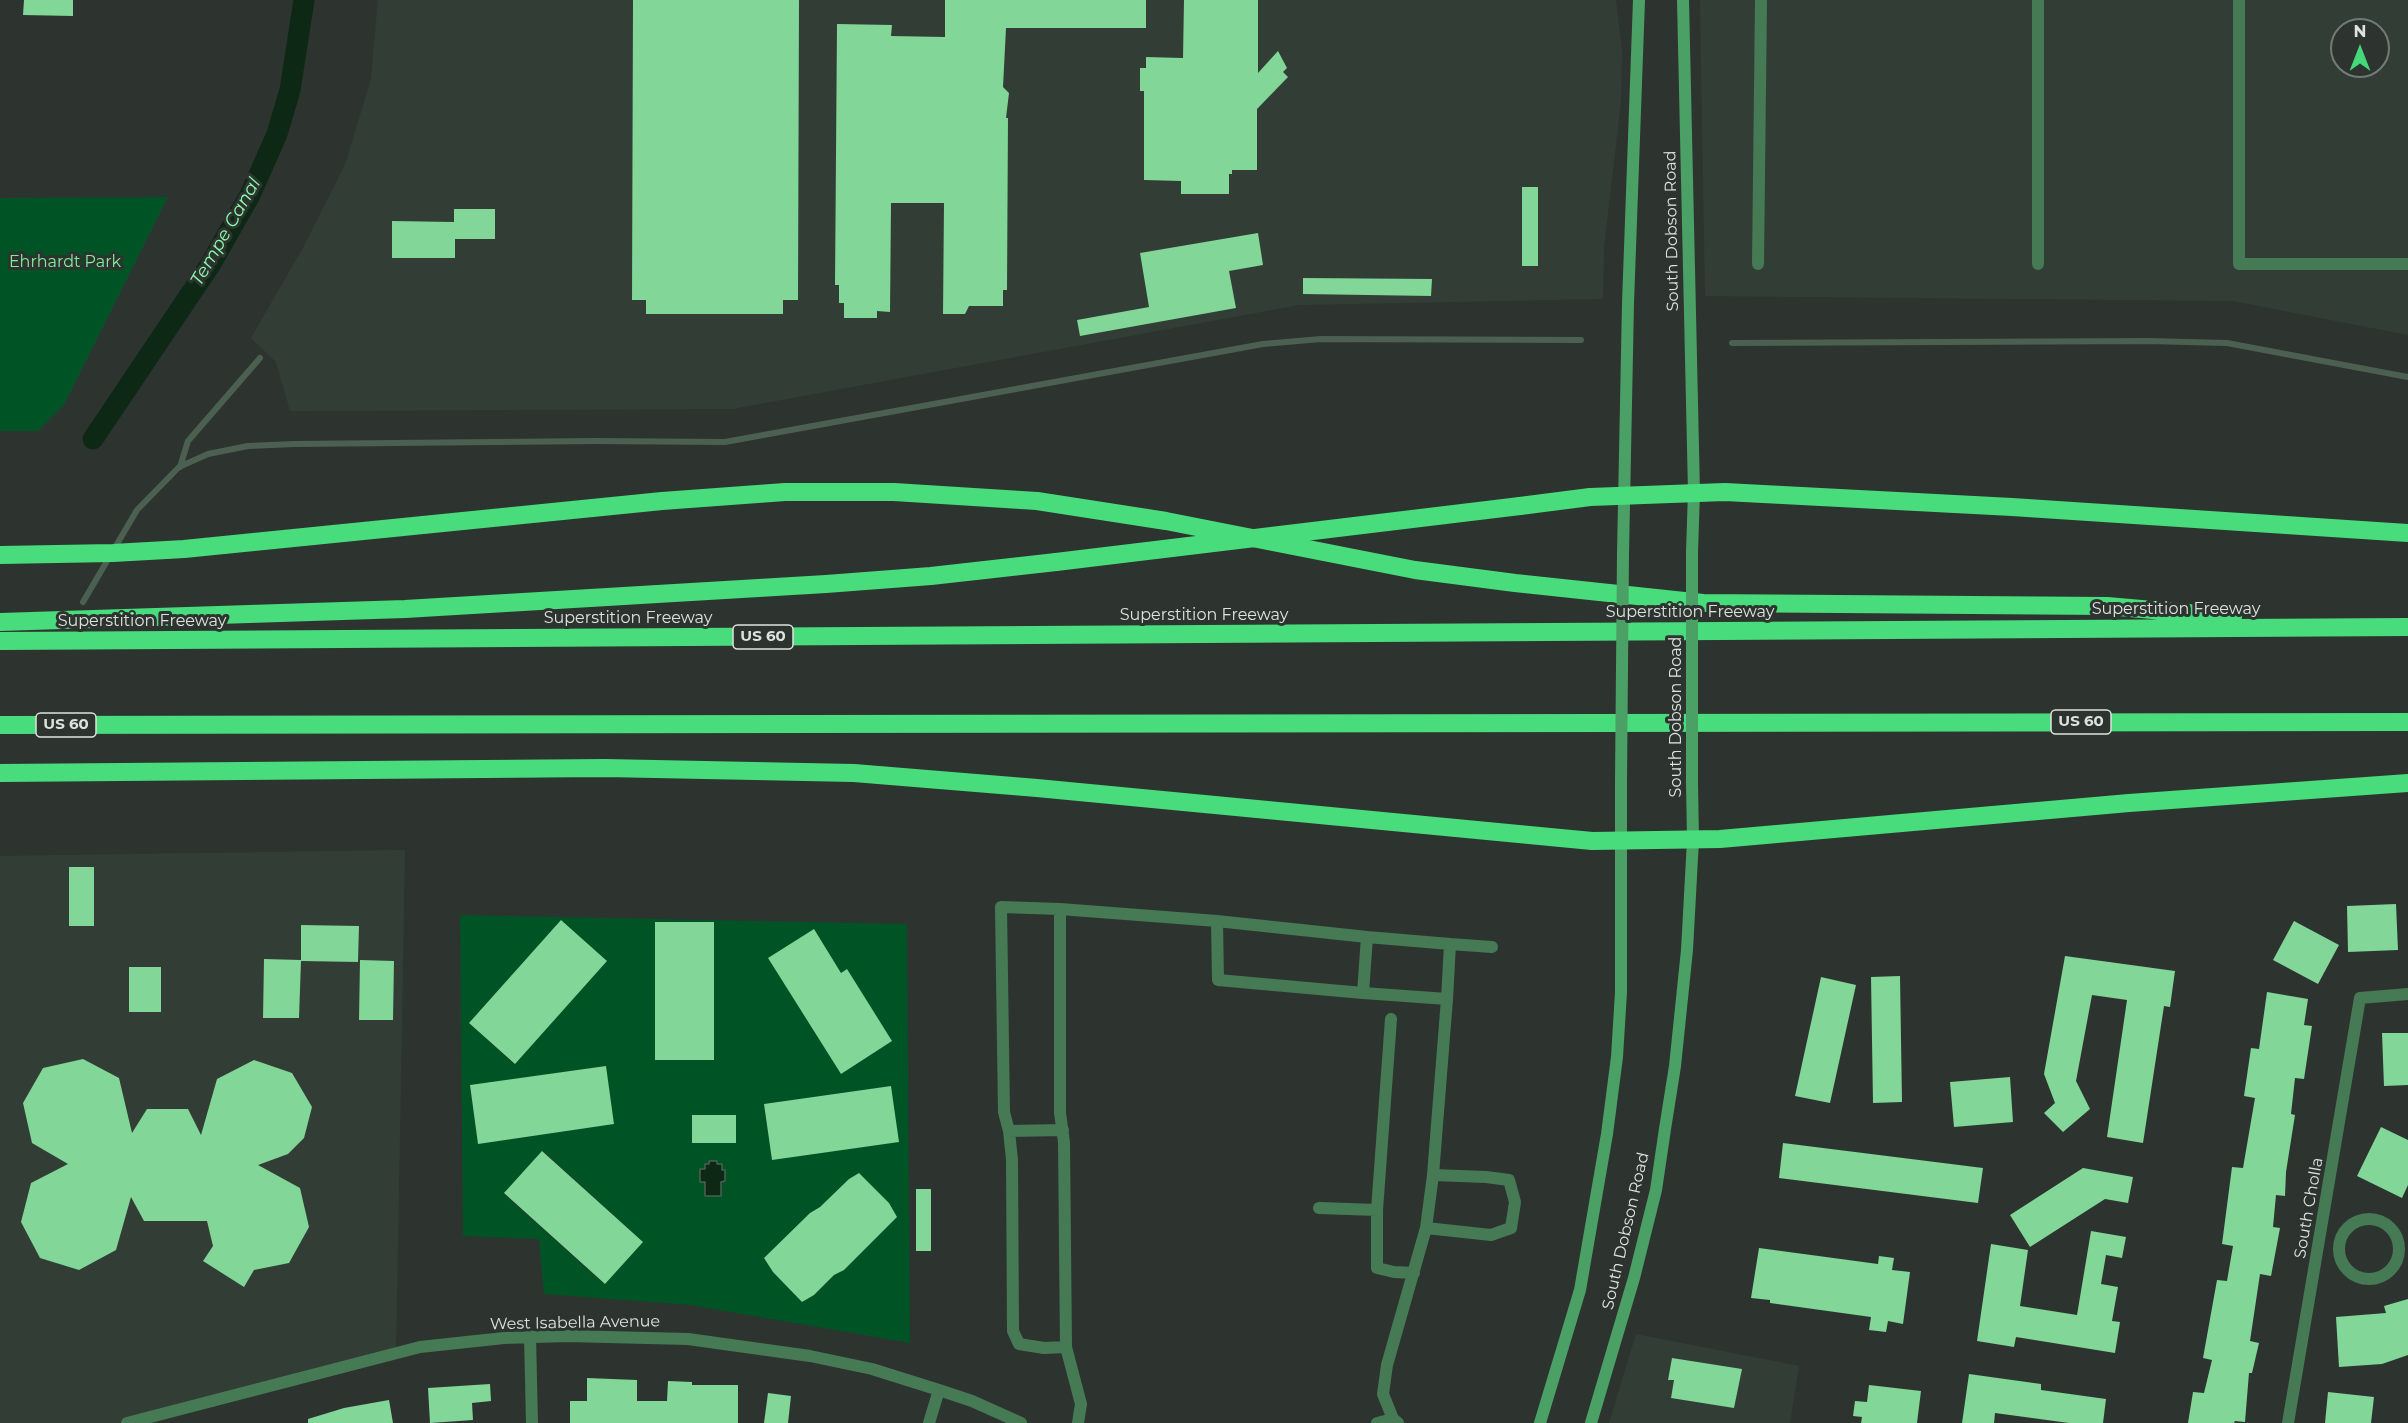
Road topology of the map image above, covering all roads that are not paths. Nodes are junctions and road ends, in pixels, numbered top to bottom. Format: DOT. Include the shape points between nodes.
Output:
graph roads {
  1 [pos="1639,0"];
  2 [pos="1683,0"];
  3 [pos="1761,0"];
  4 [pos="2038,0"];
  5 [pos="2238,0"];
  6 [pos="1758,264"];
  7 [pos="2038,264"];
  8 [pos="2408,264"];
  9 [pos="1694,492"];
  10 [pos="1624,495"];
  11 [pos="2408,533"];
  12 [pos="0,555"];
  13 [pos="0,622"];
  14 [pos="2340,627"];
  15 [pos="2408,627"];
  16 [pos="0,641"];
  17 [pos="2408,722"];
  18 [pos="0,724"];
  19 [pos="132,725"];
  20 [pos="0,732"];
  21 [pos="0,773"];
  22 [pos="2408,783"];
  23 [pos="1693,840"];
  24 [pos="1622,842"];
  25 [pos="1060,909"];
  26 [pos="1217,921"];
  27 [pos="1367,937"];
  28 [pos="1450,944"];
  29 [pos="1492,947"];
  30 [pos="1363,993"];
  31 [pos="2408,994"];
  32 [pos="1447,999"];
  33 [pos="1391,1019"];
  34 [pos="1063,1130"];
  35 [pos="1009,1131"];
  36 [pos="1433,1175"];
  37 [pos="1319,1208"];
  38 [pos="1377,1210"];
  39 [pos="1426,1228"];
  40 [pos="2320,1242"];
  41 [pos="2339,1244"];
  42 [pos="1414,1273"];
  43 [pos="530,1336"];
  44 [pos="1066,1347"];
  45 [pos="939,1390"];
  46 [pos="1396,1421"];
  47 [pos="127,1423"];
  48 [pos="532,1423"];
  49 [pos="929,1423"];
  50 [pos="1021,1423"];
  51 [pos="1078,1423"];
  52 [pos="1377,1423"];
  53 [pos="1540,1423"];
  54 [pos="1591,1423"];
  55 [pos="2288,1423"];
  1 -- 10 [label="main road, South Dobson Road"];
  2 -- 9 [label="main road, South Dobson Road"];
  3 -- 6 [label="street"];
  4 -- 7 [label="street"];
  5 -- 8 [label="street" via="2239,264"];
  9 -- 10 [label="highway"];
  9 -- 11 [label="highway" via="2012,507"];
  9 -- 23 [label="main road, South Dobson Road, bridge"];
  10 -- 13 [label="highway, bridge" via="838,584 417,608"];
  10 -- 24 [label="main road, South Dobson Road, bridge"];
  12 -- 14 [label="highway" via="184,549 785,492 894,492 1037,501 1166,521 1415,570 1703,603 2107,606"];
  14 -- 15 [label="highway, Superstition Freeway / US 60"];
  14 -- 16 [label="highway, Superstition Freeway / US 60"];
  17 -- 19 [label="highway, US 60"];
  18 -- 19 [label="highway, US 60"];
  19 -- 20 [label="highway"];
  21 -- 24 [label="highway" via="605,768 854,773"];
  22 -- 23 [label="highway"];
  23 -- 24 [label="highway"];
  23 -- 54 [label="main road, South Dobson Road" via="1680,1025 1656,1190 1616,1346"];
  24 -- 53 [label="main road, South Dobson Road" via="1621,992 1607,1134 1580,1290"];
  25 -- 26 [label="street"];
  25 -- 34 [label="street"];
  25 -- 35 [label="street" via="1001,907 1004,1112"];
  26 -- 27 [label="street"];
  26 -- 30 [label="street" via="1218,980"];
  27 -- 28 [label="street"];
  27 -- 30 [label="street"];
  28 -- 29 [label="street"];
  28 -- 32 [label="street"];
  30 -- 32 [label="street"];
  31 -- 40 [label="street, South Cholla" via="2360,998"];
  32 -- 36 [label="street"];
  33 -- 38 [label="street"];
  34 -- 35 [label="street"];
  34 -- 44 [label="street"];
  35 -- 44 [label="street" via="1013,1331 1019,1344"];
  36 -- 39 [label="street"];
  36 -- 39 [label="street" via="1509,1180 1515,1202 1511,1228 1491,1235"];
  37 -- 38 [label="street"];
  38 -- 42 [label="street" via="1377,1268"];
  39 -- 42 [label="street"];
  40 -- 41 [label="street"];
  40 -- 55 [label="street, South Cholla"];
  41 -- 41 [label="street" via="2340,1260 2346,1269 2363,1279 2382,1277 2396,1264 2399,1255 2397,1237 2374,1219 2353,1223"];
  42 -- 46 [label="street" via="1387,1365 1383,1394"];
  43 -- 45 [label="street, West Isabella Avenue" via="688,1339 758,1347 872,1370"];
  43 -- 47 [label="street, West Isabella Avenue" via="396,1352"];
  43 -- 48 [label="street"];
  44 -- 51 [label="street" via="1081,1404"];
  45 -- 49 [label="street"];
  45 -- 50 [label="street, West Isabella Avenue"];
  46 -- 52 [label="street"];
}
